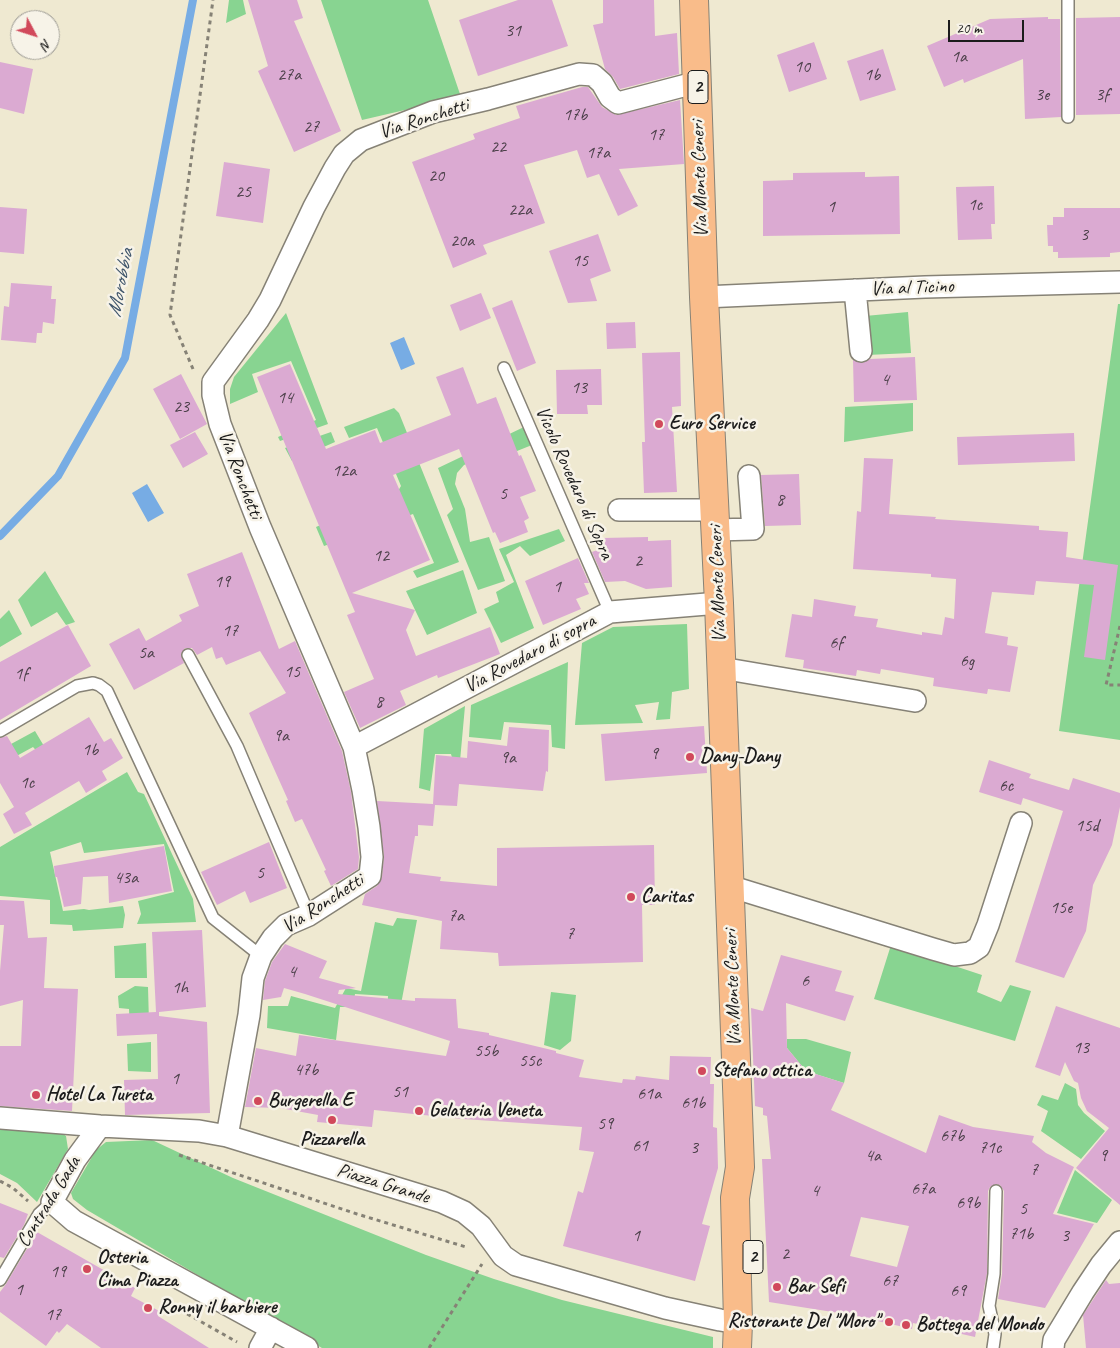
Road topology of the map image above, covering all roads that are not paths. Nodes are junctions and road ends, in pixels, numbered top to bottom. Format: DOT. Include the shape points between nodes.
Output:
graph roads {
  1 [pos="694,0"];
  2 [pos="1068,0"];
  3 [pos="698,82"];
  4 [pos="1068,116"];
  5 [pos="1120,282"];
  6 [pos="855,290"];
  7 [pos="704,297"];
  8 [pos="861,351"];
  9 [pos="504,368"];
  10 [pos="748,476"];
  11 [pos="619,510"];
  12 [pos="715,520"];
  13 [pos="719,603"];
  14 [pos="610,612"];
  15 [pos="188,655"];
  16 [pos="721,668"];
  17 [pos="914,701"];
  18 [pos="0,731"];
  19 [pos="354,747"];
  20 [pos="1021,823"];
  21 [pos="729,886"];
  22 [pos="308,915"];
  23 [pos="262,956"];
  24 [pos="0,1118"];
  25 [pos="100,1126"];
  26 [pos="227,1136"];
  27 [pos="740,1168"];
  28 [pos="996,1190"];
  29 [pos="46,1208"];
  30 [pos="1120,1242"];
  31 [pos="0,1280"];
  32 [pos="271,1328"];
  33 [pos="738,1335"];
  34 [pos="260,1348"];
  35 [pos="307,1348"];
  36 [pos="756,1348"];
  37 [pos="993,1348"];
  38 [pos="1053,1348"];
  1 -- 3 [label="main road, Via Monte Ceneri / 2"];
  2 -- 4 [label="lane"];
  3 -- 7 [label="main road, Via Monte Ceneri / 2"];
  3 -- 19 [label="street, Via Ronchetti" via="618,103 593,75 579,74 432,112 361,140 344,154 335,168 270,300 215,376 213,395 220,424 260,527"];
  5 -- 6 [label="street, Via al Ticino"];
  6 -- 7 [label="street, Via al Ticino"];
  6 -- 8 [label="street"];
  7 -- 12 [label="main road, Via Monte Ceneri / 2"];
  9 -- 14 [label="lane, Vicolo Rovedaro di Sopra"];
  10 -- 12 [label="street" via="753,529"];
  11 -- 12 [label="street"];
  12 -- 13 [label="main road, Via Monte Ceneri / 2"];
  13 -- 14 [label="street, Via Rovedaro di sopra"];
  13 -- 16 [label="main road, Via Monte Ceneri / 2"];
  14 -- 19 [label="street, Via Rovedaro di sopra"];
  15 -- 22 [label="lane" via="237,746"];
  16 -- 17 [label="street"];
  16 -- 21 [label="main road, Via Monte Ceneri / 2"];
  18 -- 23 [label="lane" via="77,686 93,683 107,691 214,918"];
  19 -- 22 [label="street, Via Ronchetti" via="369,827 370,876"];
  20 -- 21 [label="street" via="988,925 979,947 970,953 954,955"];
  21 -- 27 [label="main road, Via Monte Ceneri / 2"];
  22 -- 23 [label="street, Via Ronchetti" via="286,925"];
  23 -- 26 [label="street, Via Ronchetti" via="253,978"];
  24 -- 25 [label="street, Piazza Grande"];
  25 -- 26 [label="street, Piazza Grande" via="199,1131"];
  25 -- 29 [label="street, Contrada Gada"];
  26 -- 33 [label="street, Piazza Grande" via="442,1202 464,1212 481,1226 496,1255 516,1265 665,1308"];
  27 -- 33 [label="main road, Via Monte Ceneri / 2" via="735,1198"];
  27 -- 36 [label="main road, Via Monte Ceneri / 2" via="751,1196"];
  28 -- 37 [label="lane" via="994,1274 989,1306 995,1334"];
  29 -- 31 [label="lane, Contrada Gada"];
  29 -- 32 [label="street"];
  30 -- 38 [label="street" via="1082,1292 1054,1340"];
  32 -- 34 [label="street"];
  32 -- 35 [label="street"];
}
